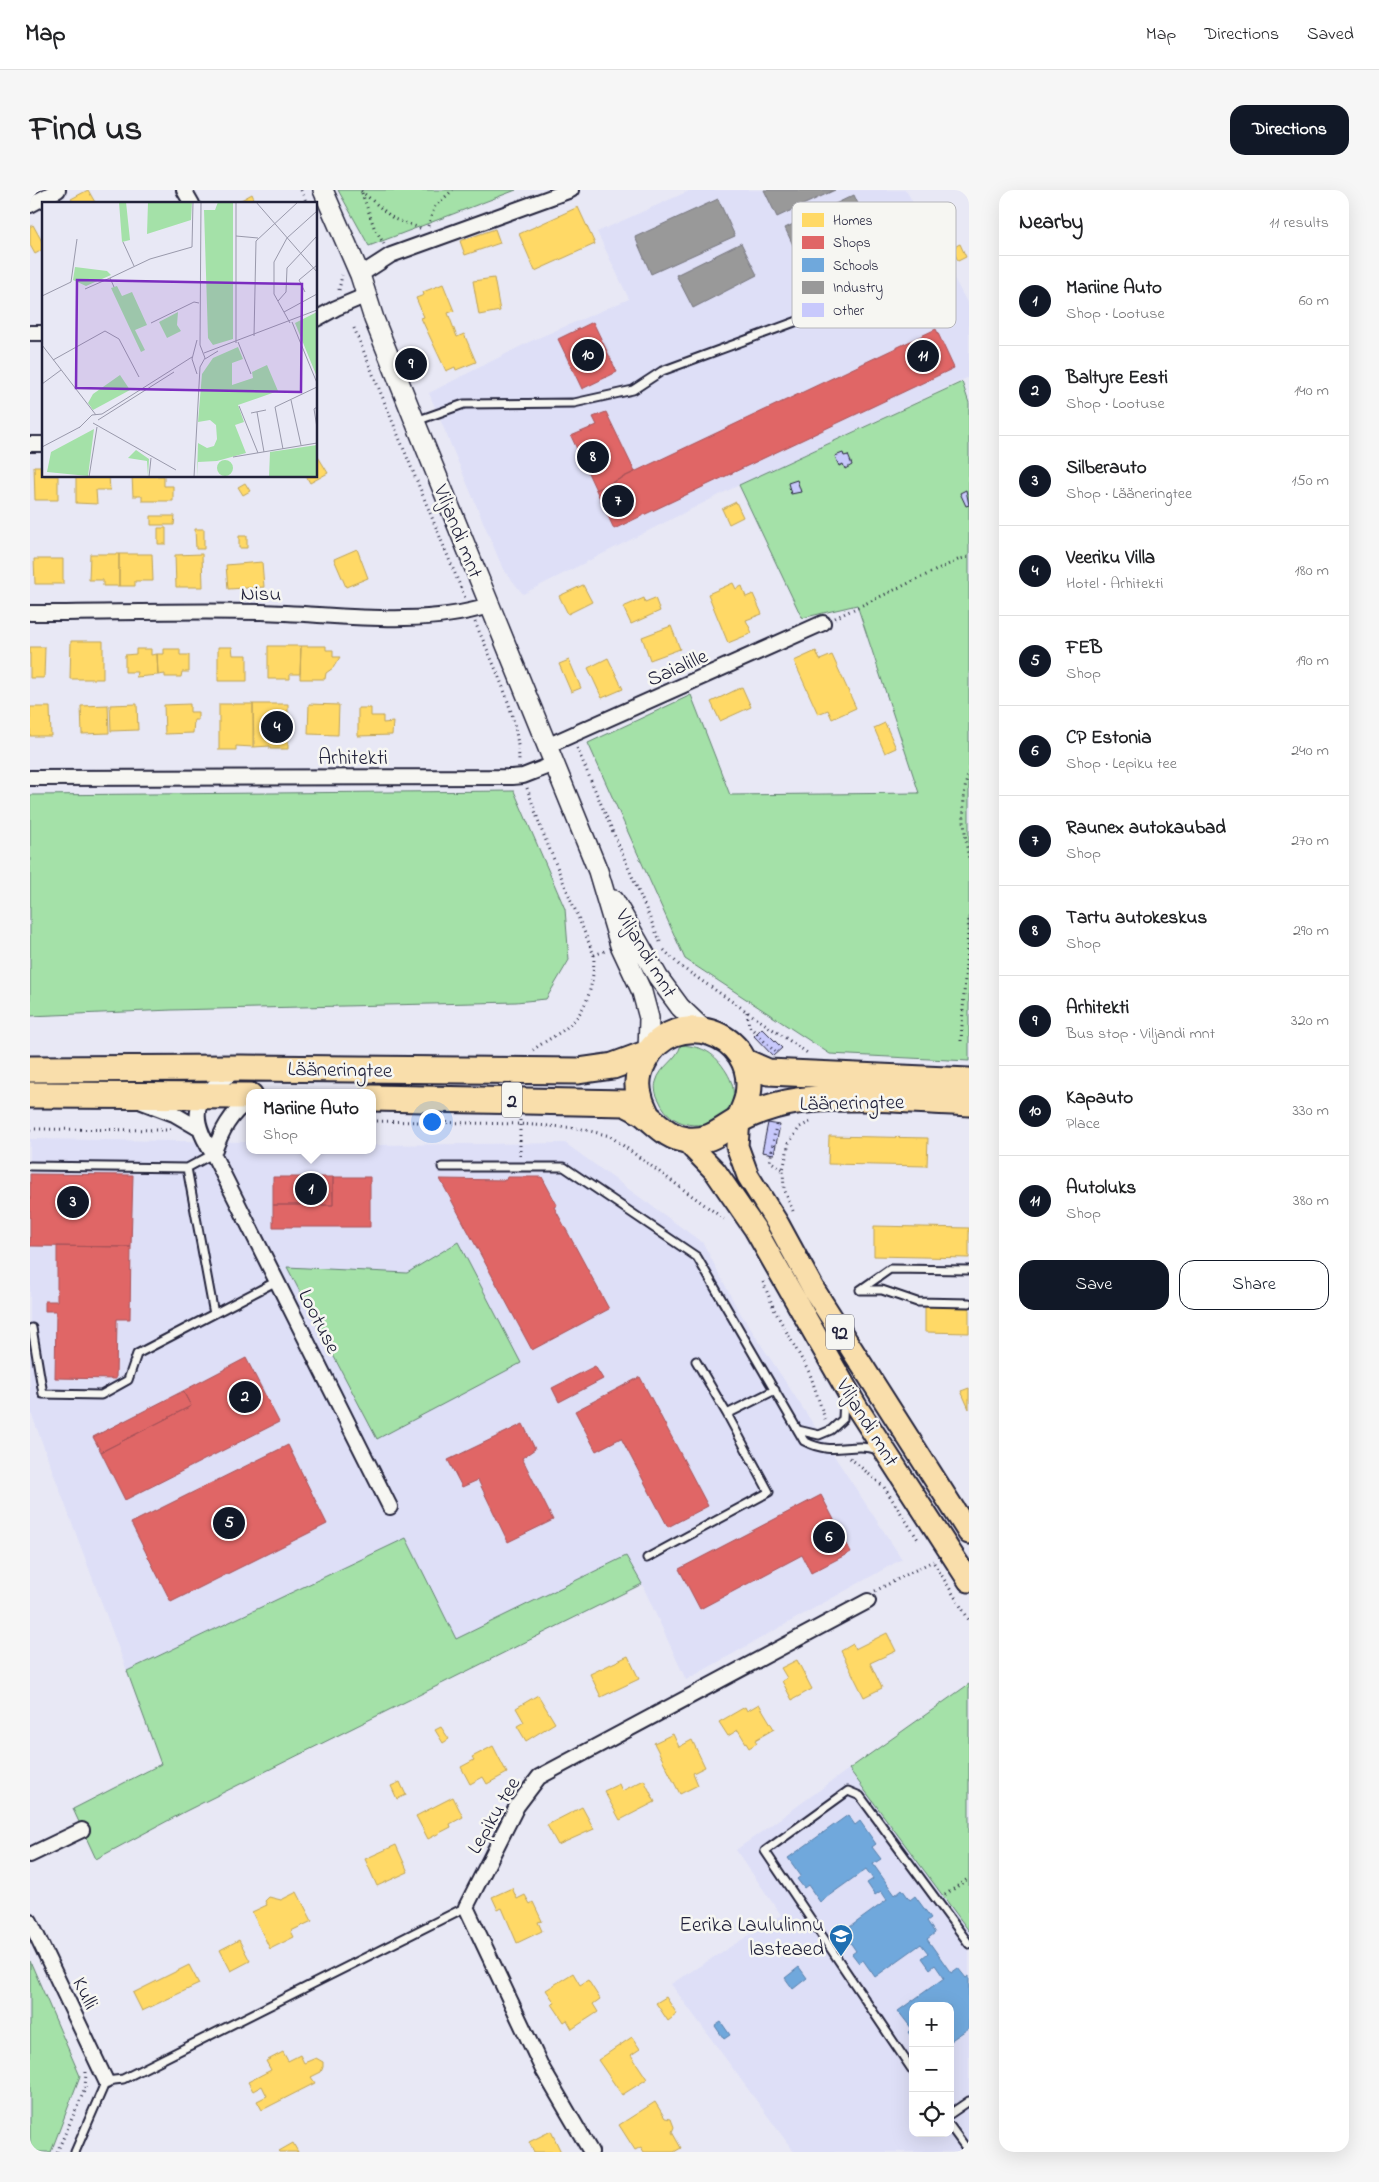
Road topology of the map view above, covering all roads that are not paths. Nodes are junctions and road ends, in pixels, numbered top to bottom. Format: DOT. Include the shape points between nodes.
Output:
graph roads {
  1 [pos="58,190"];
  2 [pos="184,190"];
  3 [pos="323,190"];
  4 [pos="571,190"];
  5 [pos="191,202"];
  6 [pos="30,205"];
  7 [pos="360,275"];
  8 [pos="367,295"];
  9 [pos="318,318"];
  10 [pos="792,323"];
  11 [pos="415,421"];
  12 [pos="489,606"];
  13 [pos="30,613"];
  14 [pos="823,623"];
  15 [pos="547,746"];
  16 [pos="554,764"];
  17 [pos="30,778"];
  18 [pos="598,871"];
  19 [pos="704,1030"];
  20 [pos="648,1053"];
  21 [pos="745,1062"];
  22 [pos="241,1068"];
  23 [pos="30,1069"];
  24 [pos="969,1081"];
  25 [pos="30,1095"];
  26 [pos="120,1095"];
  27 [pos="203,1095"];
  28 [pos="246,1096"];
  29 [pos="376,1098"];
  30 [pos="969,1103"];
  31 [pos="246,1104"];
  32 [pos="648,1116"];
  33 [pos="739,1120"];
  34 [pos="198,1128"];
  35 [pos="685,1140"];
  36 [pos="214,1154"];
  37 [pos="30,1166"];
  38 [pos="442,1167"];
  39 [pos="187,1168"];
  40 [pos="969,1270"];
  41 [pos="277,1281"];
  42 [pos="969,1303"];
  43 [pos="214,1314"];
  44 [pos="32,1328"];
  45 [pos="696,1360"];
  46 [pos="845,1386"];
  47 [pos="775,1390"];
  48 [pos="728,1414"];
  49 [pos="798,1430"];
  50 [pos="886,1452"];
  51 [pos="390,1507"];
  52 [pos="969,1533"];
  53 [pos="647,1558"];
  54 [pos="969,1581"];
  55 [pos="868,1601"];
  56 [pos="82,1830"];
  57 [pos="30,1855"];
  58 [pos="466,1907"];
  59 [pos="30,1921"];
  60 [pos="969,1944"];
  61 [pos="909,2065"];
  62 [pos="106,2081"];
  63 [pos="969,2101"];
  64 [pos="954,2111"];
  65 [pos="954,2131"];
  66 [pos="76,2152"];
  67 [pos="591,2152"];
  68 [pos="969,2152"];
  1 -- 6 [label="street"];
  2 -- 5 [label="street"];
  3 -- 7 [label="street, Viljandi mnt"];
  4 -- 7 [label="street" via="391,255"];
  7 -- 8 [label="street, Viljandi mnt"];
  8 -- 9 [label="street"];
  8 -- 11 [label="street, Viljandi mnt"];
  10 -- 11 [label="lane" via="662,371 633,390 574,403 464,404"];
  11 -- 12 [label="street, Viljandi mnt"];
  12 -- 13 [label="street, Nisu" via="470,612 415,618 261,612"];
  12 -- 15 [label="street, Viljandi mnt"];
  14 -- 15 [label="street, Saialille"];
  15 -- 16 [label="street, Viljandi mnt"];
  16 -- 17 [label="street, Arhitekti" via="523,776"];
  16 -- 18 [label="street, Viljandi mnt"];
  18 -- 19 [label="street, Viljandi mnt" via="658,977 680,1008"];
  18 -- 20 [label="street, Viljandi mnt" via="620,945 642,992 649,1018"];
  19 -- 20 [label="highway, Lääneringtee / 2" via="688,1029 672,1034 660,1040"];
  19 -- 21 [label="highway, Lääneringtee / 2" via="730,1042"];
  20 -- 22 [label="highway, Lääneringtee / 2" via="614,1066 578,1071"];
  20 -- 32 [label="highway, Lääneringtee / 2" via="640,1068 638,1082 640,1098"];
  21 -- 24 [label="highway, Lääneringtee / 2" via="768,1072"];
  21 -- 33 [label="highway, Lääneringtee / 2" via="748,1096"];
  22 -- 23 [label="highway, Lääneringtee / 2"];
  22 -- 27 [label="street"];
  25 -- 26 [label="highway"];
  26 -- 27 [label="highway"];
  26 -- 34 [label="street, Lootuse" via="174,1114"];
  27 -- 28 [label="highway"];
  27 -- 34 [label="street"];
  29 -- 32 [label="highway, Lääneringtee / 2" via="625,1103"];
  30 -- 33 [label="highway, Lääneringtee / 2" via="840,1098 796,1101"];
  31 -- 36 [label="street" via="229,1120"];
  32 -- 35 [label="highway, Lääneringtee / 2" via="658,1128"];
  33 -- 35 [label="highway, Lääneringtee / 2" via="708,1138"];
  33 -- 52 [label="main road, Viljandi mnt / 92" via="738,1146 748,1176 819,1298"];
  34 -- 36 [label="street, Lootuse"];
  35 -- 46 [label="main road, Viljandi mnt / 92" via="715,1170 755,1229"];
  36 -- 39 [label="lane"];
  36 -- 41 [label="street, Lootuse"];
  37 -- 39 [label="lane"];
  38 -- 47 [label="lane" via="564,1167 698,1257"];
  39 -- 43 [label="lane"];
  40 -- 42 [label="lane" via="890,1269 860,1290 882,1290 917,1302"];
  41 -- 43 [label="lane"];
  41 -- 51 [label="street, Lootuse"];
  43 -- 44 [label="lane" via="137,1354 128,1380 101,1394 43,1394"];
  45 -- 48 [label="lane"];
  46 -- 49 [label="lane" via="843,1419 819,1435"];
  46 -- 50 [label="main road, Viljandi mnt / 92"];
  47 -- 48 [label="lane"];
  47 -- 49 [label="lane"];
  48 -- 53 [label="lane" via="770,1492"];
  49 -- 50 [label="lane" via="804,1442 818,1448 869,1447"];
  50 -- 54 [label="main road, Viljandi mnt / 92"];
  55 -- 58 [label="street, Lepiku tee" via="538,1777 517,1806"];
  56 -- 57 [label="street"];
  58 -- 62 [label="lane" via="123,2079"];
  58 -- 67 [label="street" via="542,2068"];
  59 -- 62 [label="street, Kulli"];
  60 -- 61 [label="lane" via="860,1796 848,1791 765,1852"];
  62 -- 66 [label="lane"];
  63 -- 64 [label="lane"];
  65 -- 68 [label="lane"];
}
